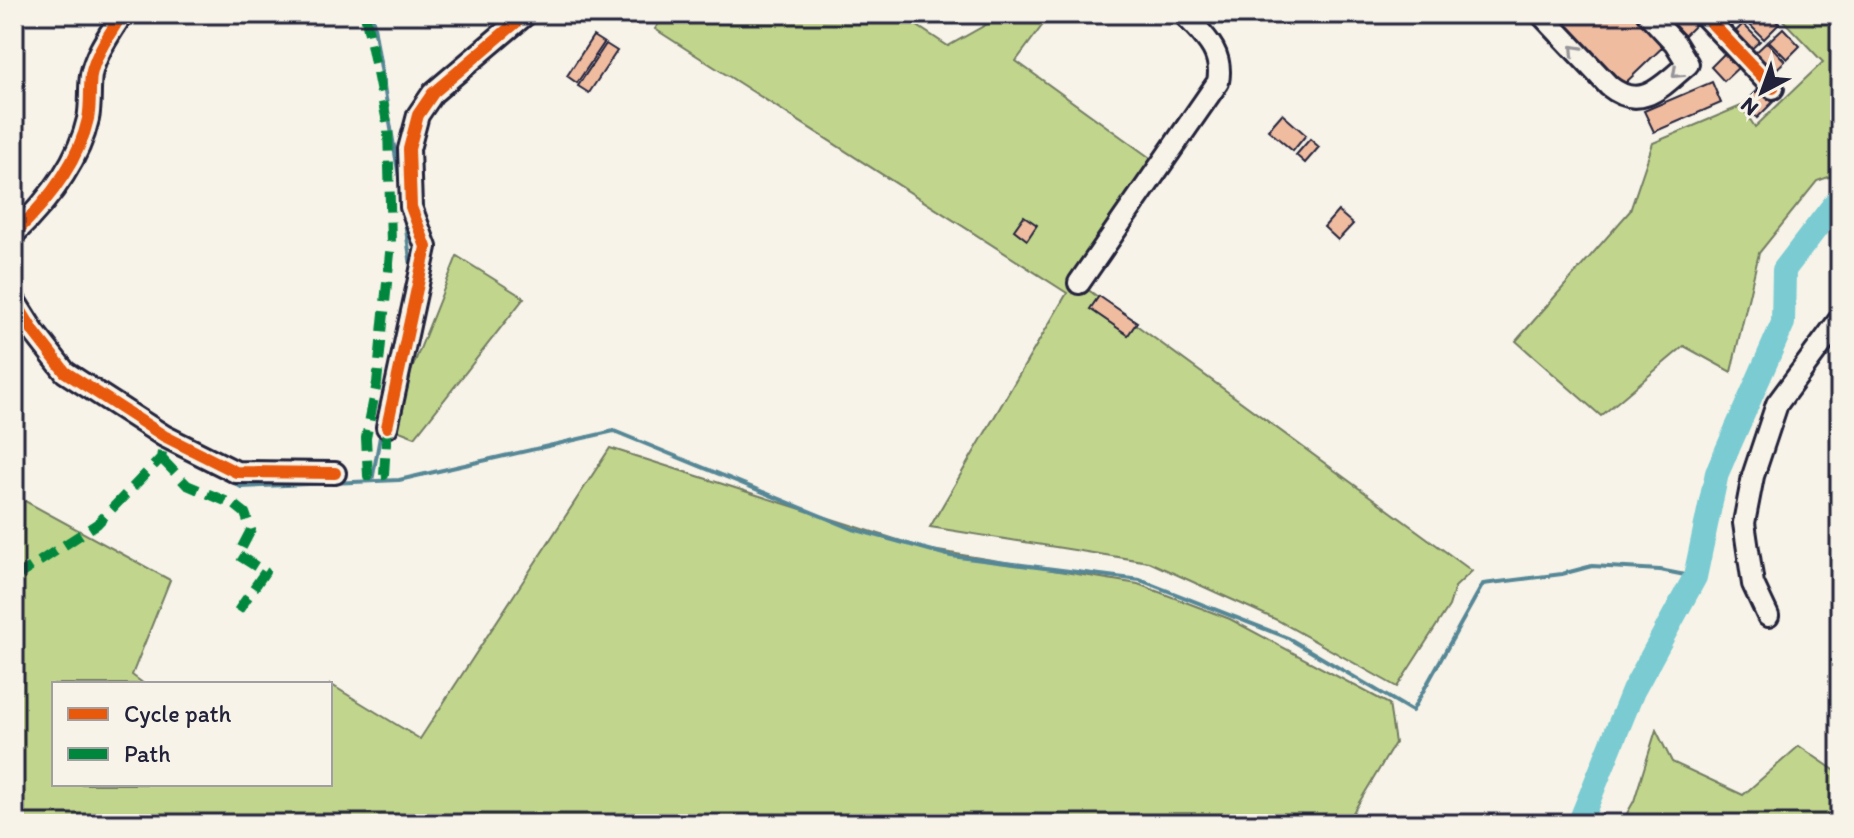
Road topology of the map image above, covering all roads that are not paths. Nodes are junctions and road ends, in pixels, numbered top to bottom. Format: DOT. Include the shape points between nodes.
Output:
graph roads {
  1 [pos="122,14"];
  2 [pos="526,14"];
  3 [pos="1184,14"];
  4 [pos="1541,14"];
  5 [pos="1648,14"];
  6 [pos="1703,14"];
  7 [pos="1773,88"];
  8 [pos="14,234"];
  9 [pos="1079,283"];
  10 [pos="14,300"];
  11 [pos="1840,319"];
  12 [pos="387,427"];
  13 [pos="335,473"];
  14 [pos="1768,616"];
  1 -- 8 [label="street" via="97,55 88,119 68,166 51,194"];
  2 -- 12 [label="street" via="433,93 413,127 411,207 426,247"];
  3 -- 9 [label="street" via="1214,48 1218,82"];
  5 -- 4 [label="street, one-way" via="1688,64 1659,88 1633,99 1609,86"];
  6 -- 7 [label="street"];
  10 -- 13 [label="street" via="65,372 164,436 236,472"];
  11 -- 14 [label="street" via="1777,404 1753,476 1744,523 1753,584"];
}
